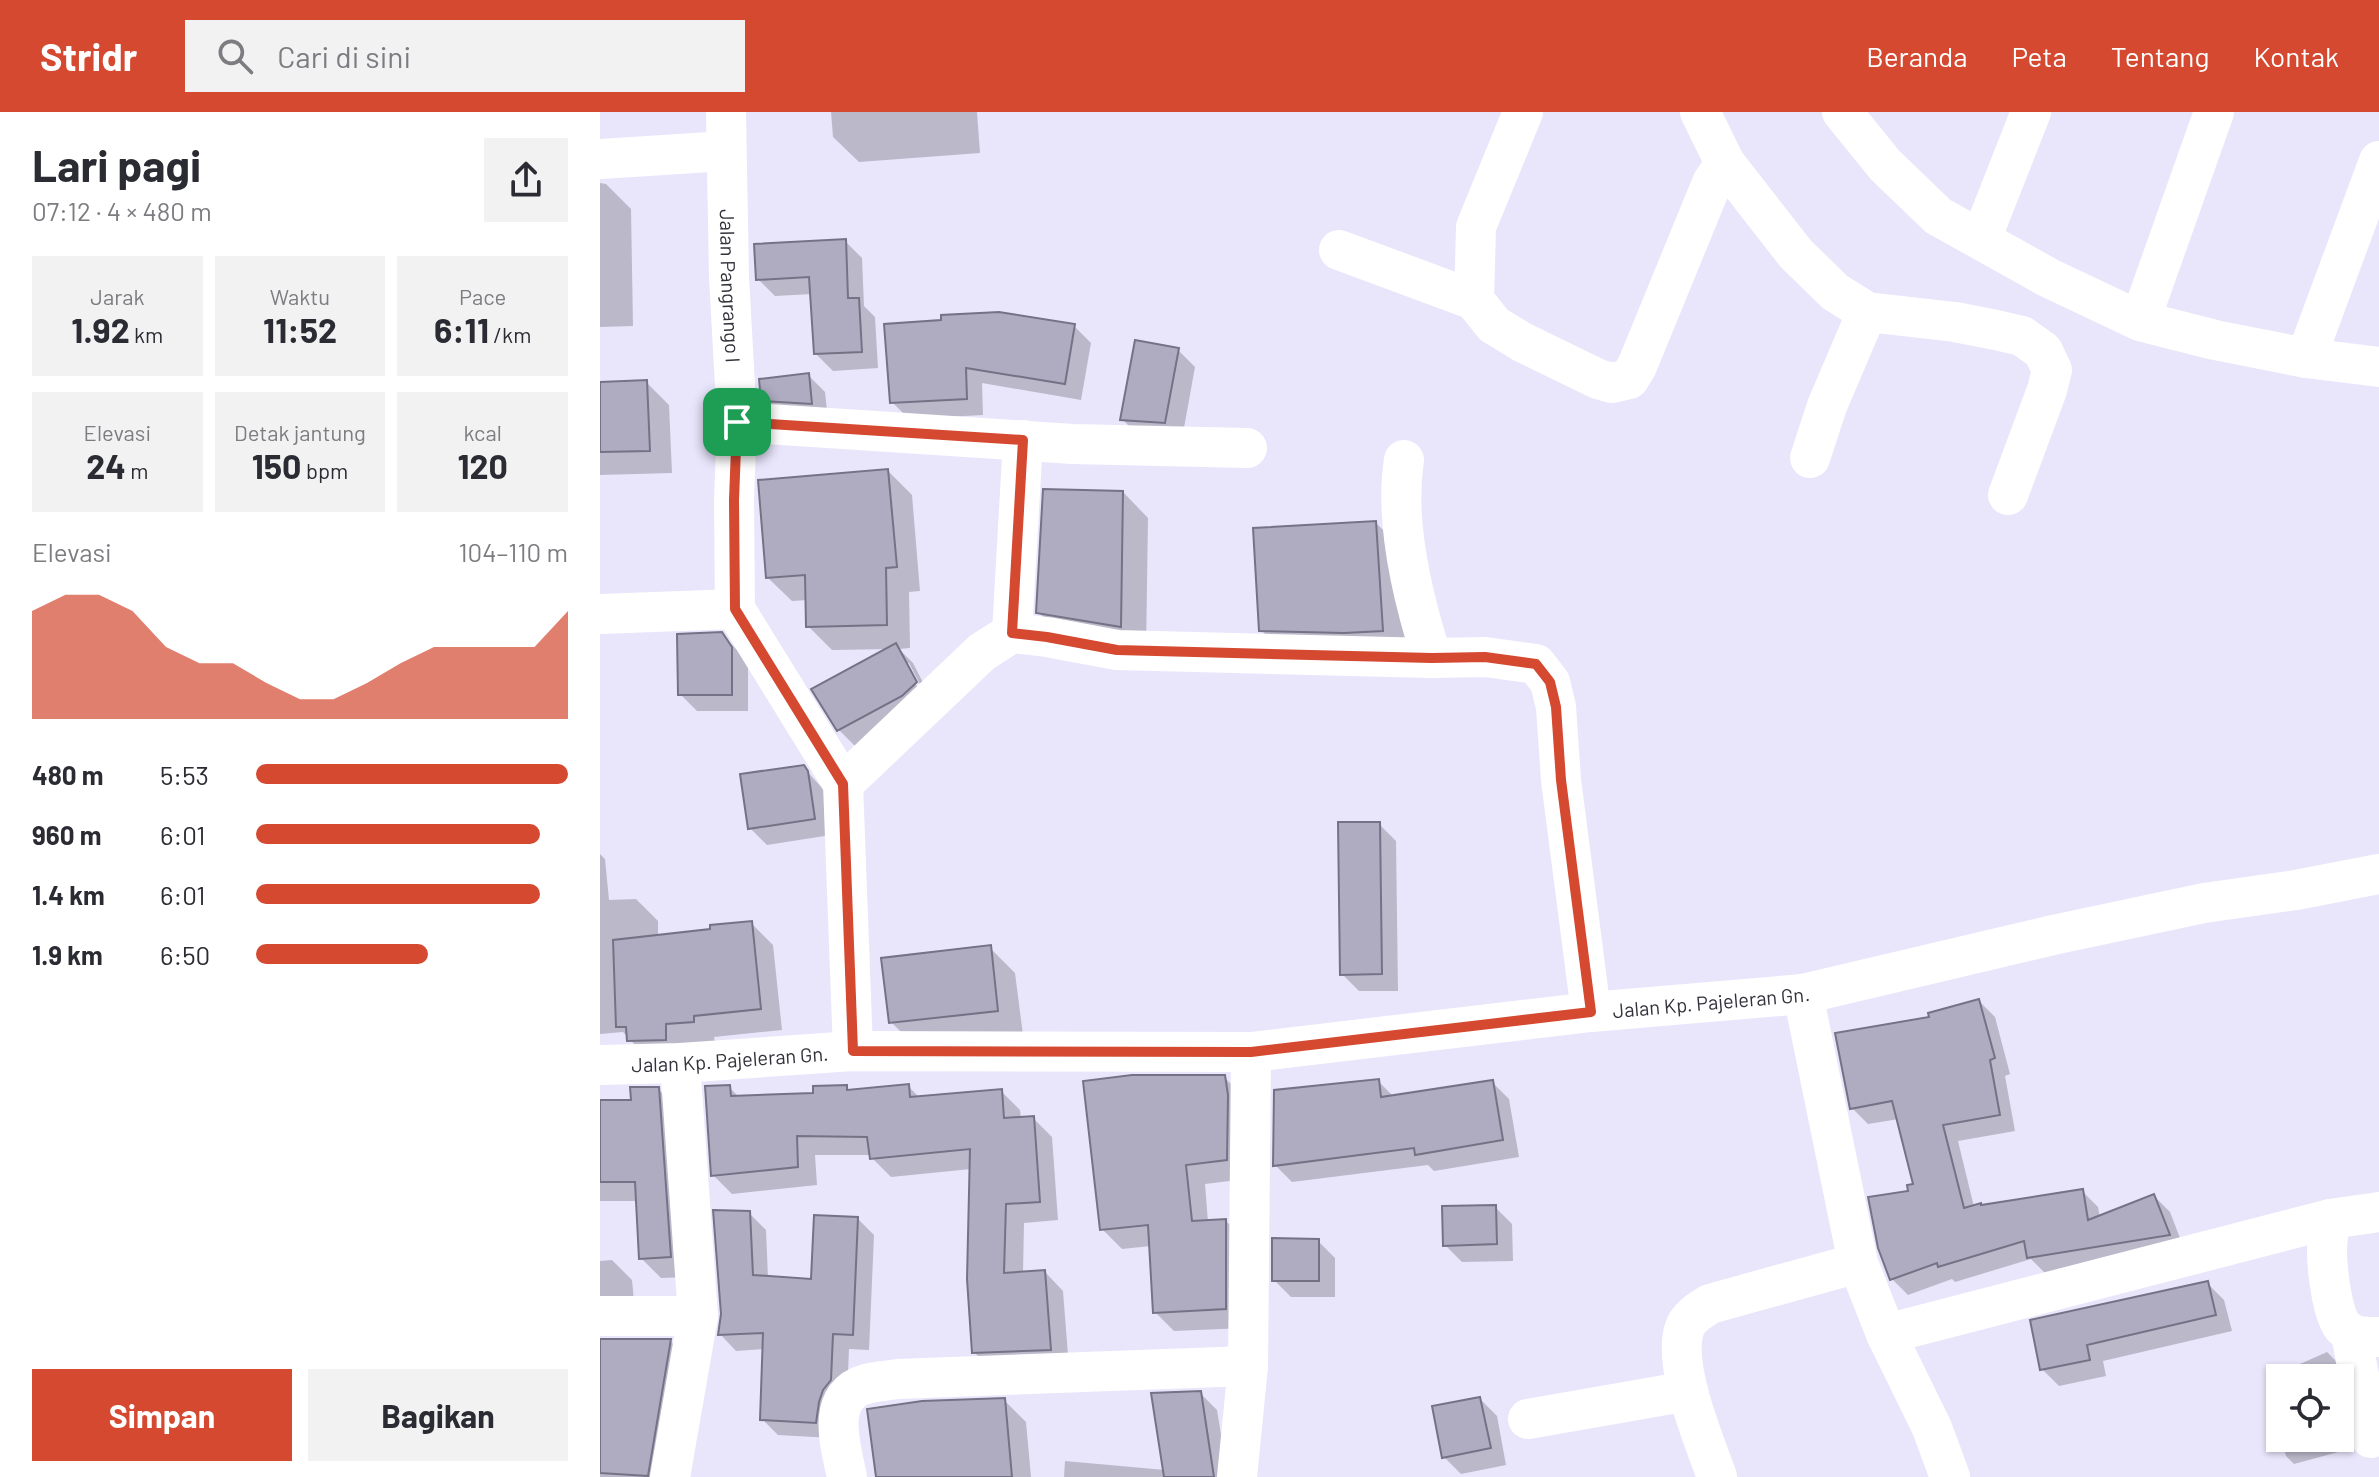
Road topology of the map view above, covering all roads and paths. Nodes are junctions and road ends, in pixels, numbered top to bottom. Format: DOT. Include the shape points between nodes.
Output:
graph roads {
  1 [pos="1523,112"];
  2 [pos="1700,112"];
  3 [pos="1842,112"];
  4 [pos="2031,112"];
  5 [pos="2214,112"];
  6 [pos="726,131"];
  7 [pos="600,159"];
  8 [pos="2379,161"];
  9 [pos="1725,163"];
  10 [pos="1981,239"];
  11 [pos="1339,250"];
  12 [pos="1474,300"];
  13 [pos="1867,312"];
  14 [pos="2140,321"];
  15 [pos="2306,358"];
  16 [pos="2379,367"];
  17 [pos="737,422"];
  18 [pos="1023,440"];
  19 [pos="1247,448"];
  20 [pos="1810,458"];
  21 [pos="1404,460"];
  22 [pos="2008,495"];
  23 [pos="735,609"];
  24 [pos="600,614"];
  25 [pos="1012,633"];
  26 [pos="1432,658"];
  27 [pos="843,784"];
  28 [pos="2379,874"];
  29 [pos="1803,994"];
  30 [pos="1591,1012"];
  31 [pos="853,1051"];
  32 [pos="1251,1052"];
  33 [pos="680,1063"];
  34 [pos="600,1065"];
  35 [pos="2379,1212"];
  36 [pos="2330,1219"];
  37 [pos="1858,1263"];
  38 [pos="600,1316"];
  39 [pos="698,1316"];
  40 [pos="1886,1334"];
  41 [pos="2365,1335"];
  42 [pos="1248,1366"];
  43 [pos="1688,1391"];
  44 [pos="1528,1419"];
  45 [pos="2371,1438"];
  46 [pos="670,1477"];
  47 [pos="847,1477"];
  48 [pos="1237,1477"];
  49 [pos="1717,1477"];
  50 [pos="1950,1477"];
  1 -- 12 [label="street" via="1476,227"];
  2 -- 9 [label="street"];
  3 -- 10 [label="street" via="1885,165 1938,216"];
  4 -- 10 [label="street"];
  5 -- 14 [label="street"];
  6 -- 7 [label="street"];
  6 -- 17 [label="street, Jalan Pangrango I"];
  8 -- 15 [label="street"];
  9 -- 12 [label="street" via="1629,379 1598,379 1522,342 1494,325"];
  9 -- 13 [label="street" via="1796,254 1835,292"];
  10 -- 14 [label="street"];
  11 -- 12 [label="street"];
  13 -- 20 [label="street"];
  13 -- 22 [label="street" via="1996,330 2022,336 2043,351 2052,370"];
  14 -- 15 [label="street"];
  15 -- 16 [label="street"];
  17 -- 18 [label="street"];
  17 -- 23 [label="street, Jalan Pangrango I"];
  18 -- 19 [label="street"];
  18 -- 25 [label="street"];
  21 -- 26 [label="street" via="1402,518 1418,613"];
  23 -- 24 [label="street"];
  23 -- 27 [label="street"];
  25 -- 26 [label="street" via="1117,650"];
  25 -- 27 [label="street" via="982,652"];
  26 -- 30 [label="street" via="1485,657 1536,664 1550,682"];
  27 -- 31 [label="street"];
  28 -- 29 [label="street, Jalan Kp. Pajeleran Gn." via="2174,909"];
  29 -- 30 [label="street, Jalan Kp. Pajeleran Gn."];
  29 -- 37 [label="street"];
  30 -- 32 [label="street, Jalan Kp. Pajeleran Gn."];
  31 -- 32 [label="street, Jalan Kp. Pajeleran Gn."];
  31 -- 33 [label="street, Jalan Kp. Pajeleran Gn."];
  32 -- 42 [label="street"];
  33 -- 34 [label="street, Jalan Kp. Pajeleran Gn."];
  33 -- 39 [label="street"];
  35 -- 36 [label="street"];
  36 -- 40 [label="street"];
  36 -- 41 [label="street" via="2327,1249 2340,1324"];
  37 -- 40 [label="street"];
  37 -- 43 [label="street" via="1710,1304 1695,1314 1684,1329"];
  38 -- 39 [label="street"];
  39 -- 46 [label="street"];
  40 -- 50 [label="street"];
  41 -- 45 [label="street"];
  42 -- 47 [label="street" via="897,1379 863,1385 842,1405 836,1424"];
  42 -- 48 [label="street"];
  43 -- 44 [label="street"];
  43 -- 49 [label="street"];
}
